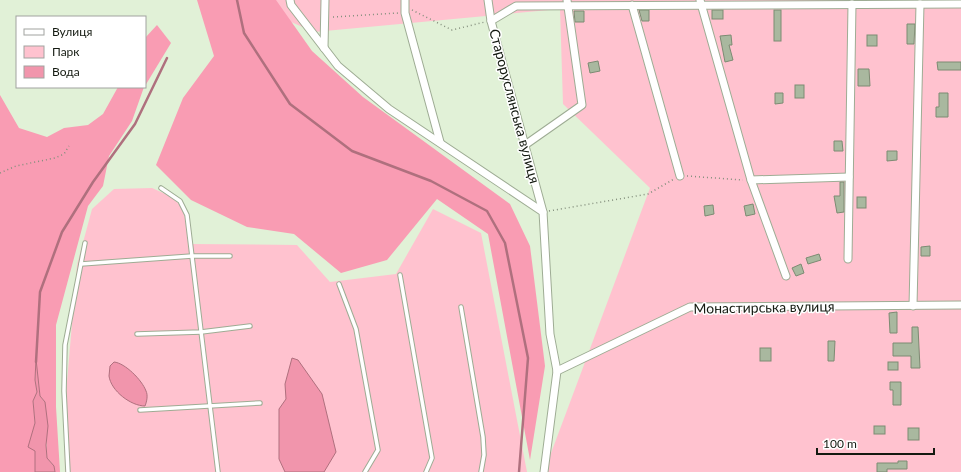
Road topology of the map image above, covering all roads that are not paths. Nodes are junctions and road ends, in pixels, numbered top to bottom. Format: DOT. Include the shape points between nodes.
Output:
graph roads {
  1 [pos="290,0"];
  2 [pos="325,0"];
  3 [pos="488,0"];
  4 [pos="700,2"];
  5 [pos="767,2"];
  6 [pos="832,2"];
  7 [pos="904,2"];
  8 [pos="941,2"];
  9 [pos="567,3"];
  10 [pos="852,4"];
  11 [pos="920,4"];
  12 [pos="961,4"];
  13 [pos="632,5"];
  14 [pos="405,7"];
  15 [pos="492,21"];
  16 [pos="324,48"];
  17 [pos="440,142"];
  18 [pos="525,146"];
  19 [pos="680,176"];
  20 [pos="849,178"];
  21 [pos="751,180"];
  22 [pos="161,188"];
  23 [pos="543,212"];
  24 [pos="85,243"];
  25 [pos="192,256"];
  26 [pos="230,256"];
  27 [pos="848,260"];
  28 [pos="81,264"];
  29 [pos="400,275"];
  30 [pos="786,276"];
  31 [pos="339,284"];
  32 [pos="961,305"];
  33 [pos="913,306"];
  34 [pos="461,307"];
  35 [pos="250,326"];
  36 [pos="201,332"];
  37 [pos="137,334"];
  38 [pos="557,371"];
  39 [pos="260,403"];
  40 [pos="210,406"];
  41 [pos="140,410"];
  42 [pos="68,472"];
  43 [pos="218,472"];
  44 [pos="365,472"];
  45 [pos="426,472"];
  46 [pos="481,472"];
  47 [pos="544,472"];
  1 -- 16 [label="street, Староруслянська вулиця" via="291,5"];
  2 -- 16 [label="street"];
  3 -- 15 [label="street, Староруслянська вулиця"];
  4 -- 5 [label="street"];
  4 -- 13 [label="street"];
  4 -- 21 [label="street"];
  5 -- 6 [label="street"];
  6 -- 10 [label="street"];
  7 -- 10 [label="street"];
  7 -- 11 [label="street"];
  8 -- 11 [label="street"];
  8 -- 12 [label="street"];
  9 -- 13 [label="street"];
  9 -- 15 [label="street" via="516,6"];
  9 -- 18 [label="street" via="582,105"];
  10 -- 20 [label="street"];
  11 -- 33 [label="street"];
  13 -- 19 [label="street"];
  14 -- 17 [label="street"];
  15 -- 18 [label="street, Староруслянська вулиця"];
  16 -- 17 [label="street, Староруслянська вулиця" via="338,66 389,109"];
  17 -- 23 [label="street, Староруслянська вулиця"];
  18 -- 23 [label="street, Староруслянська вулиця"];
  20 -- 21 [label="street"];
  20 -- 27 [label="street"];
  21 -- 30 [label="street"];
  22 -- 25 [label="lane" via="180,201 187,215"];
  23 -- 38 [label="street, Староруслянська вулиця" via="550,334"];
  24 -- 28 [label="lane"];
  25 -- 26 [label="lane"];
  25 -- 28 [label="lane"];
  25 -- 36 [label="lane"];
  28 -- 42 [label="lane" via="65,345 64,391"];
  29 -- 45 [label="lane" via="432,458"];
  31 -- 44 [label="lane" via="356,328 378,450"];
  32 -- 33 [label="street, Монастирська вулиця"];
  33 -- 38 [label="street, Монастирська вулиця" via="690,307"];
  34 -- 46 [label="lane" via="483,436 484,455"];
  35 -- 36 [label="lane"];
  36 -- 37 [label="lane"];
  36 -- 40 [label="lane"];
  38 -- 47 [label="street, Староруслянська вулиця"];
  39 -- 40 [label="lane"];
  40 -- 41 [label="lane"];
  40 -- 43 [label="lane"];
}
